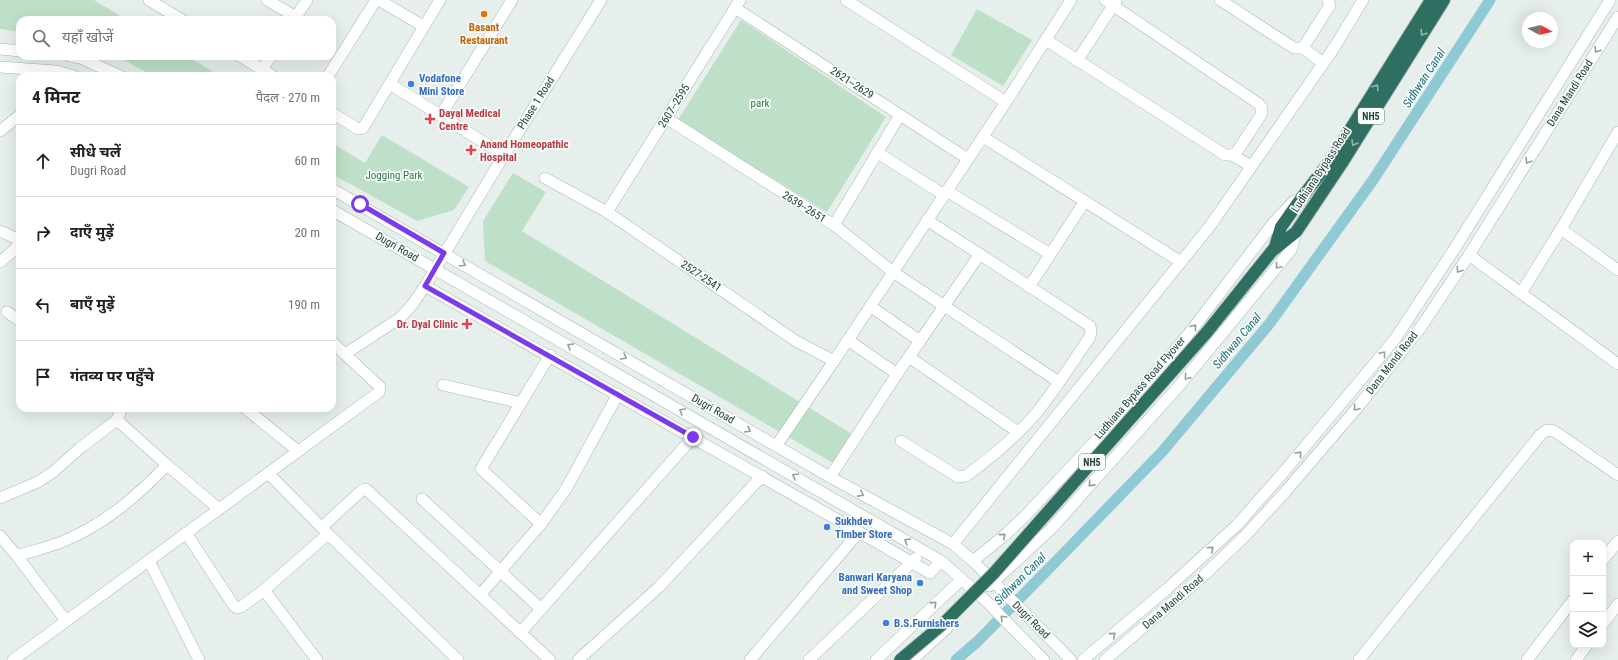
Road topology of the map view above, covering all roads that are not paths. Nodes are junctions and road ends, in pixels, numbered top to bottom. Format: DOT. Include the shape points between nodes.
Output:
graph roads {
  1 [pos="149,0"];
  2 [pos="267,0"];
  3 [pos="307,0"];
  4 [pos="376,0"];
  5 [pos="379,0"];
  6 [pos="440,0"];
  7 [pos="512,0"];
  8 [pos="601,0"];
  9 [pos="846,0"];
  10 [pos="1072,0"];
  11 [pos="1220,0"];
  12 [pos="1329,0"];
  13 [pos="1363,0"];
  14 [pos="1431,0"];
  15 [pos="1444,0"];
  16 [pos="1610,0"];
  17 [pos="1112,2"];
  18 [pos="738,4"];
  19 [pos="1603,11"];
  20 [pos="175,16"];
  21 [pos="291,16"];
  22 [pos="297,16"];
  23 [pos="1617,20"];
  24 [pos="423,26"];
  25 [pos="1046,40"];
  26 [pos="1302,48"];
  27 [pos="0,49"];
  28 [pos="16,51"];
  29 [pos="85,60"];
  30 [pos="246,60"];
  31 [pos="268,60"];
  32 [pos="1077,61"];
  33 [pos="1323,63"];
  34 [pos="0,67"];
  35 [pos="262,70"];
  36 [pos="39,72"];
  37 [pos="111,72"];
  38 [pos="266,72"];
  39 [pos="331,72"];
  40 [pos="390,84"];
  41 [pos="1006,102"];
  42 [pos="336,115"];
  43 [pos="441,115"];
  44 [pos="900,115"];
  45 [pos="16,118"];
  46 [pos="666,118"];
  47 [pos="0,130"];
  48 [pos="1618,132"];
  49 [pos="983,137"];
  50 [pos="878,153"];
  51 [pos="504,154"];
  52 [pos="1232,155"];
  53 [pos="968,159"];
  54 [pos="1251,166"];
  55 [pos="545,178"];
  56 [pos="336,191"];
  57 [pos="946,193"];
  58 [pos="1300,200"];
  59 [pos="1085,201"];
  60 [pos="336,212"];
  61 [pos="607,212"];
  62 [pos="927,220"];
  63 [pos="834,226"];
  64 [pos="1561,229"];
  65 [pos="0,231"];
  66 [pos="1296,232"];
  67 [pos="16,239"];
  68 [pos="16,247"];
  69 [pos="1274,249"];
  70 [pos="444,253"];
  71 [pos="980,254"];
  72 [pos="1050,254"];
  73 [pos="1469,256"];
  74 [pos="0,262"];
  75 [pos="1181,262"];
  76 [pos="434,268"];
  77 [pos="1618,270"];
  78 [pos="893,272"];
  79 [pos="425,286"];
  80 [pos="1029,286"];
  81 [pos="1521,293"];
  82 [pos="870,306"];
  83 [pos="944,306"];
  84 [pos="7,312"];
  85 [pos="16,318"];
  86 [pos="848,340"];
  87 [pos="920,342"];
  88 [pos="336,345"];
  89 [pos="346,354"];
  90 [pos="550,356"];
  91 [pos="909,357"];
  92 [pos="834,361"];
  93 [pos="1618,364"];
  94 [pos="897,374"];
  95 [pos="1059,382"];
  96 [pos="443,385"];
  97 [pos="618,394"];
  98 [pos="521,403"];
  99 [pos="120,412"];
  100 [pos="250,412"];
  101 [pos="116,420"];
  102 [pos="1018,432"];
  103 [pos="693,437"];
  104 [pos="901,441"];
  105 [pos="776,446"];
  106 [pos="298,451"];
  107 [pos="167,465"];
  108 [pos="268,473"];
  109 [pos="1618,475"];
  110 [pos="762,476"];
  111 [pos="830,477"];
  112 [pos="0,498"];
  113 [pos="422,498"];
  114 [pos="219,509"];
  115 [pos="541,524"];
  116 [pos="325,530"];
  117 [pos="859,532"];
  118 [pos="186,534"];
  119 [pos="0,536"];
  120 [pos="1618,541"];
  121 [pos="953,544"];
  122 [pos="924,551"];
  123 [pos="18,556"];
  124 [pos="1606,556"];
  125 [pos="148,561"];
  126 [pos="941,561"];
  127 [pos="973,561"];
  128 [pos="912,562"];
  129 [pos="501,571"];
  130 [pos="962,579"];
  131 [pos="995,583"];
  132 [pos="264,590"];
  133 [pos="480,595"];
  134 [pos="982,596"];
  135 [pos="1570,604"];
  136 [pos="1618,604"];
  137 [pos="541,609"];
  138 [pos="1606,620"];
  139 [pos="66,621"];
  140 [pos="520,633"];
  141 [pos="1585,648"];
  142 [pos="13,660"];
  143 [pos="199,660"];
  144 [pos="317,660"];
  145 [pos="458,660"];
  146 [pos="550,660"];
  147 [pos="578,660"];
  148 [pos="750,660"];
  149 [pos="810,660"];
  150 [pos="876,660"];
  151 [pos="900,660"];
  152 [pos="912,660"];
  153 [pos="1044,660"];
  154 [pos="1071,660"];
  155 [pos="1083,660"];
  156 [pos="1105,660"];
  157 [pos="1359,660"];
  158 [pos="1527,660"];
  159 [pos="1576,660"];
  1 -- 20 [label="street"];
  2 -- 21 [label="street"];
  3 -- 22 [label="street"];
  4 -- 39 [label="street"];
  5 -- 24 [label="street"];
  6 -- 24 [label="street"];
  7 -- 43 [label="street"];
  8 -- 51 [label="street, Phase 1 Road"];
  9 -- 41 [label="street"];
  10 -- 25 [label="street"];
  11 -- 26 [label="street" via="1294,48"];
  12 -- 26 [label="street" via="1330,5"];
  13 -- 33 [label="street"];
  58 -- 14 [label="highway, Ludhiana Bypass Road / NH5, one-way" via="1333,157"];
  15 -- 66 [label="highway, Ludhiana Bypass Road / NH5, one-way"];
  16 -- 19 [label="street"];
  17 -- 32 [label="street"];
  17 -- 52 [label="street" via="1259,104 1262,108 1261,115 1236,153"];
  18 -- 44 [label="street, 2621--2629"];
  18 -- 46 [label="street, 2607--2595"];
  19 -- 23 [label="street"];
  155 -- 19 [label="street, one-way" via="1237,525 1395,339"];
  23 -- 73 [label="street, Dana Mandi Road, one-way"];
  24 -- 40 [label="street"];
  25 -- 32 [label="street"];
  25 -- 41 [label="street"];
  26 -- 33 [label="street"];
  27 -- 28 [label="street"];
  29 -- 37 [label="street"];
  30 -- 35 [label="street"];
  31 -- 35 [label="street"];
  32 -- 52 [label="street" via="1225,155"];
  33 -- 54 [label="street"];
  34 -- 36 [label="street"];
  35 -- 38 [label="street"];
  40 -- 42 [label="street" via="363,128 358,129"];
  40 -- 43 [label="street"];
  41 -- 49 [label="street"];
  43 -- 51 [label="street"];
  44 -- 50 [label="street, 2639--2651"];
  44 -- 53 [label="street, 2621--2629"];
  45 -- 47 [label="street"];
  46 -- 61 [label="street, 2607--2595"];
  46 -- 63 [label="street, 2639--2651"];
  48 -- 64 [label="street"];
  49 -- 53 [label="street"];
  49 -- 59 [label="street"];
  50 -- 57 [label="street"];
  50 -- 63 [label="street, 2639--2651"];
  51 -- 70 [label="street, Phase 1 Road"];
  52 -- 54 [label="street"];
  53 -- 57 [label="street"];
  54 -- 75 [label="street" via="1210,226"];
  55 -- 61 [label="street, 2527-2541"];
  56 -- 70 [label="street, Dugri Road"];
  57 -- 62 [label="street"];
  57 -- 72 [label="street"];
  58 -- 69 [label="highway, Ludhiana Bypass Road Flyover / NH5" via="1282,227"];
  127 -- 58 [label="street, one-way" via="1027,514 1124,410 1191,331 1274,222 1294,201"];
  59 -- 72 [label="street"];
  59 -- 75 [label="street"];
  60 -- 76 [label="street, Dugri Road"];
  61 -- 92 [label="street, 2527-2541" via="796,340"];
  62 -- 71 [label="street"];
  62 -- 78 [label="street"];
  63 -- 78 [label="street"];
  64 -- 77 [label="street"];
  64 -- 81 [label="street"];
  65 -- 67 [label="street"];
  66 -- 69 [label="highway, Ludhiana Bypass Road Flyover / NH5"];
  66 -- 131 [label="street, one-way" via="1291,250 1179,386 1051,529"];
  68 -- 74 [label="street"];
  69 -- 151 [label="highway, Ludhiana Bypass Road Flyover / NH5, bridge" via="1207,332 993,574 944,623"];
  70 -- 76 [label="street, Phase 1 Road"];
  70 -- 105 [label="street, Dugri Road, one-way"];
  71 -- 80 [label="street"];
  71 -- 83 [label="street"];
  72 -- 80 [label="street"];
  73 -- 81 [label="street"];
  73 -- 156 [label="street, Dana Mandi Road, one-way" via="1416,334 1286,491 1246,535 1201,578"];
  75 -- 121 [label="street"];
  76 -- 79 [label="street, Phase 1 Road"];
  122 -- 76 [label="street, Dugri Road, one-way"];
  78 -- 82 [label="street"];
  78 -- 83 [label="street"];
  79 -- 89 [label="street, Phase 1 Road" via="400,318"];
  79 -- 90 [label="street"];
  80 -- 95 [label="street" via="1091,328 1090,337"];
  81 -- 93 [label="street"];
  82 -- 86 [label="street"];
  82 -- 87 [label="street"];
  83 -- 87 [label="street"];
  83 -- 95 [label="street"];
  84 -- 85 [label="street"];
  86 -- 92 [label="street"];
  86 -- 94 [label="street"];
  87 -- 91 [label="street"];
  88 -- 89 [label="street"];
  89 -- 106 [label="street" via="380,387 379,392"];
  90 -- 97 [label="street"];
  90 -- 98 [label="street"];
  91 -- 94 [label="street"];
  91 -- 102 [label="street"];
  92 -- 105 [label="street"];
  94 -- 111 [label="street"];
  95 -- 102 [label="street"];
  96 -- 98 [label="street"];
  97 -- 103 [label="street"];
  97 -- 115 [label="street" via="566,489"];
  98 -- 115 [label="street" via="481,468"];
  99 -- 101 [label="street"];
  100 -- 106 [label="street"];
  101 -- 107 [label="street"];
  101 -- 112 [label="street" via="53,472 38,482"];
  102 -- 104 [label="street" via="966,476 958,477"];
  103 -- 110 [label="street"];
  103 -- 137 [label="street"];
  105 -- 111 [label="street, Dugri Road"];
  106 -- 108 [label="street"];
  107 -- 114 [label="street"];
  107 -- 123 [label="street" via="117,511 90,528 64,541"];
  108 -- 114 [label="street"];
  108 -- 116 [label="street"];
  109 -- 157 [label="street" via="1554,431 1547,430 1541,434"];
  110 -- 117 [label="street"];
  110 -- 147 [label="street" via="659,587"];
  111 -- 121 [label="street, Dugri Road, one-way"];
  113 -- 129 [label="street"];
  114 -- 118 [label="street"];
  115 -- 129 [label="street"];
  116 -- 132 [label="street"];
  116 -- 133 [label="street" via="361,491 368,490"];
  116 -- 145 [label="street"];
  117 -- 128 [label="street"];
  117 -- 148 [label="street"];
  118 -- 125 [label="street"];
  118 -- 132 [label="street" via="234,606 241,607"];
  119 -- 123 [label="street"];
  120 -- 124 [label="street"];
  121 -- 127 [label="street, Dugri Road"];
  122 -- 126 [label="street, Dugri Road"];
  122 -- 128 [label="street"];
  123 -- 139 [label="street"];
  125 -- 139 [label="street"];
  125 -- 143 [label="street"];
  126 -- 128 [label="street" via="930,573"];
  126 -- 130 [label="street, Dugri Road"];
  127 -- 131 [label="street, Dugri Road"];
  128 -- 149 [label="street"];
  129 -- 133 [label="street"];
  129 -- 137 [label="street"];
  130 -- 134 [label="street, Dugri Road"];
  150 -- 130 [label="street, one-way"];
  131 -- 134 [label="street"];
  131 -- 154 [label="street, Dugri Road"];
  132 -- 144 [label="street"];
  133 -- 140 [label="street"];
  134 -- 152 [label="street"];
  153 -- 134 [label="street, Dugri Road, one-way"];
  135 -- 158 [label="street"];
  136 -- 138 [label="street"];
  137 -- 140 [label="street"];
  139 -- 142 [label="street"];
  140 -- 146 [label="street"];
  141 -- 159 [label="street"];
}
